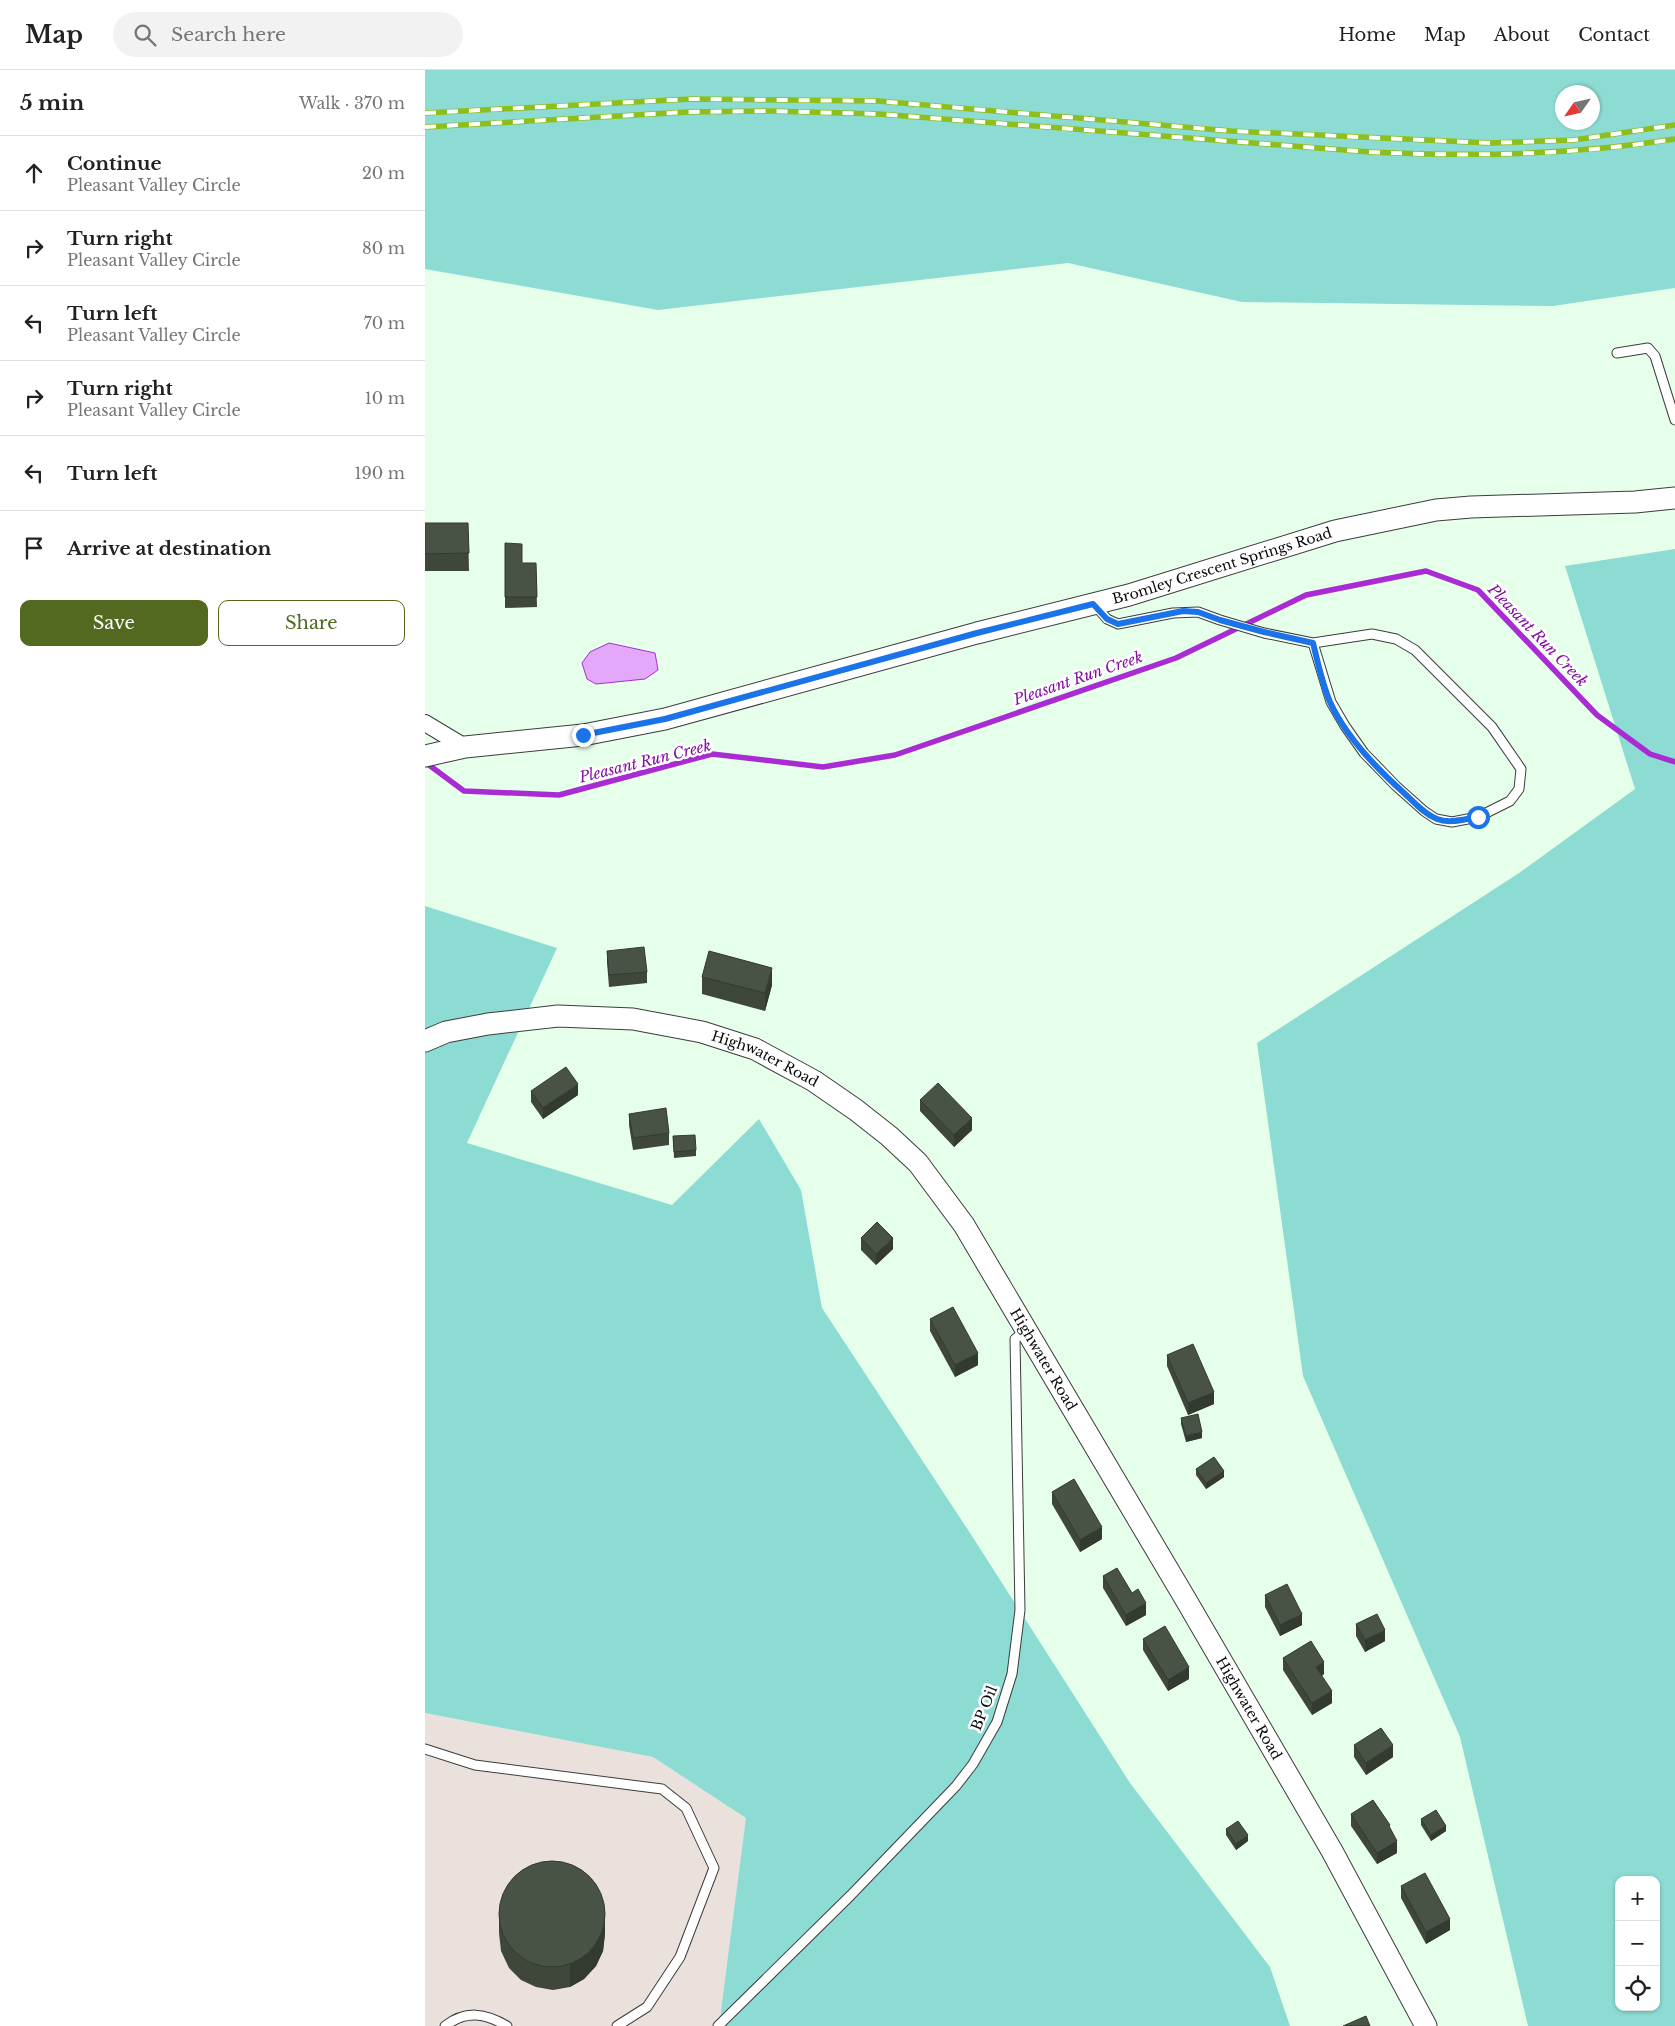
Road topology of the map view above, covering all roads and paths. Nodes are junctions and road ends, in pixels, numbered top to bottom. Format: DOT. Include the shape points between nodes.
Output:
graph roads {
  1 [pos="1617,353"];
  2 [pos="1675,420"];
  3 [pos="1675,498"];
  4 [pos="1093,604"];
  5 [pos="1313,643"];
  6 [pos="425,723"];
  7 [pos="465,747"];
  8 [pos="434,753"];
  9 [pos="425,1041"];
  10 [pos="1027,1330"];
  11 [pos="425,1749"];
  12 [pos="445,2026"];
  13 [pos="507,2026"];
  14 [pos="617,2026"];
  15 [pos="718,2026"];
  16 [pos="1426,2026"];
  1 -- 2 [label="lane" via="1648,348 1655,356"];
  3 -- 4 [label="street, Bromley Crescent Springs Road" via="1436,510 1335,531"];
  4 -- 5 [label="lane" via="1107,619 1118,624 1183,611 1198,612"];
  4 -- 7 [label="street, Bromley Crescent Springs Road" via="665,719 583,735"];
  5 -- 5 [label="lane" via="1331,702 1345,726 1364,753 1424,811 1436,819 1452,822 1478,817 1510,801 1519,789 1521,769 1492,727 1415,650 1396,639 1372,634"];
  6 -- 7 [label="street"];
  7 -- 8 [label="street, Bromley Crescent Springs Road"];
  9 -- 10 [label="street, Highwater Road" via="446,1032 488,1024 558,1016 606,1016 702,1032 755,1049 856,1110 918,1163 964,1225"];
  10 -- 15 [label="lane, BP Oil" via="1015,1339 1020,1610 1012,1674 997,1722 956,1786"];
  10 -- 16 [label="street, Highwater Road" via="1332,1851"];
  11 -- 14 [label="lane" via="475,1765 662,1789 686,1808 714,1868 680,1956 647,2007"];
  12 -- 13 [label="lane" via="456,2018 481,2014"];
}
